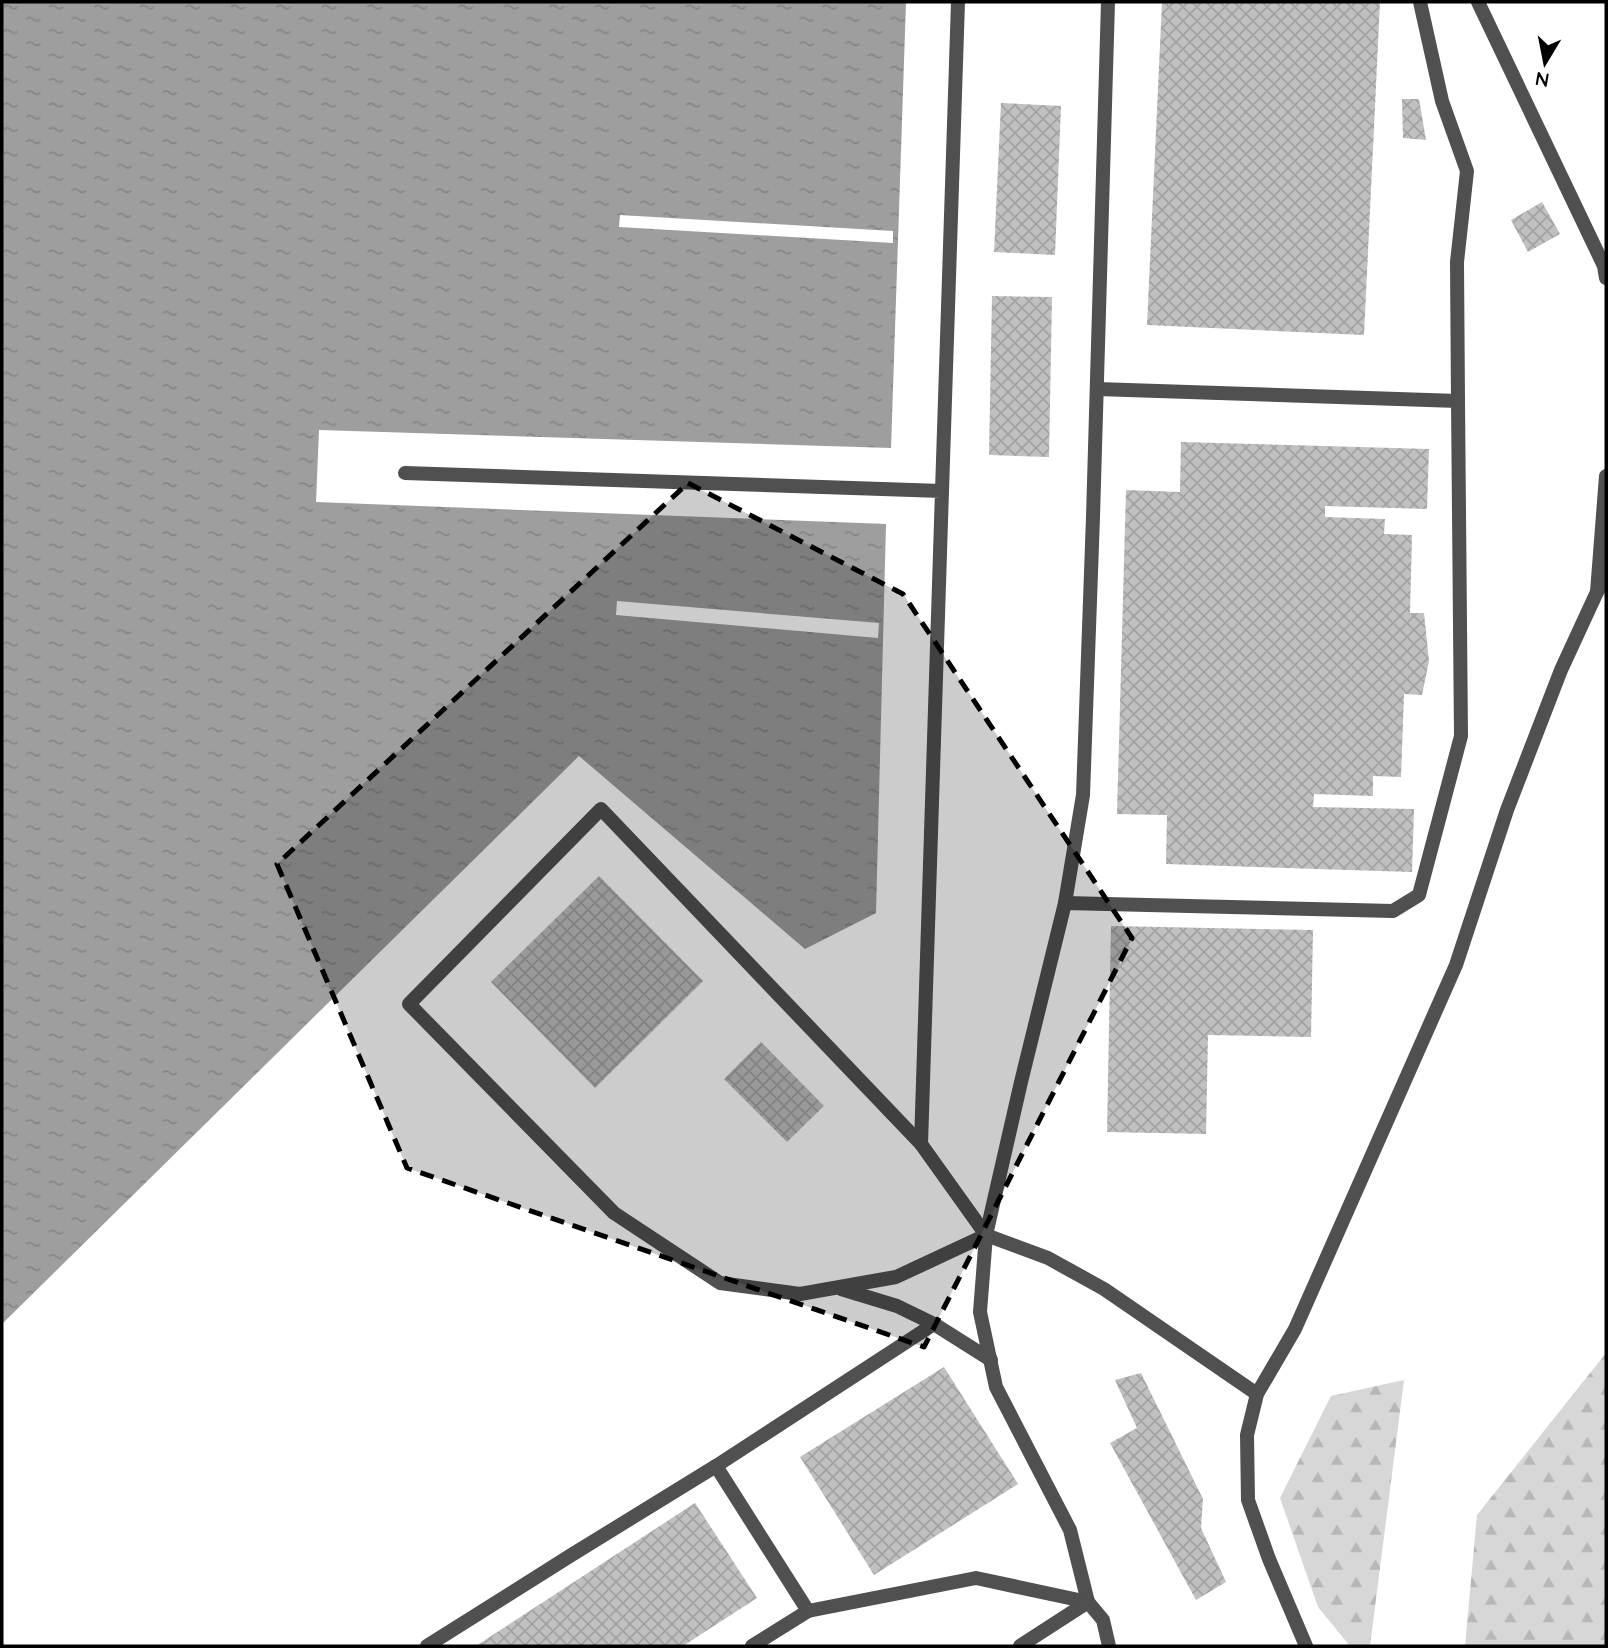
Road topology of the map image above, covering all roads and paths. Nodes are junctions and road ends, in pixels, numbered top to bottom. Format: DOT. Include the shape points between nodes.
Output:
graph roads {
  1 [pos="958,2"];
  2 [pos="1108,2"];
  3 [pos="1420,2"];
  4 [pos="1478,2"];
  5 [pos="1606,278"];
  6 [pos="1097,389"];
  7 [pos="1458,401"];
  8 [pos="405,473"];
  9 [pos="1606,476"];
  10 [pos="942,491"];
  11 [pos="1606,578"];
  12 [pos="1597,592"];
  13 [pos="1065,903"];
  14 [pos="921,1144"];
  15 [pos="986,1235"];
  16 [pos="836,1287"];
  17 [pos="934,1324"];
  18 [pos="990,1360"];
  19 [pos="1257,1394"];
  20 [pos="716,1466"];
  21 [pos="1088,1602"];
  22 [pos="808,1611"];
  23 [pos="426,1646"];
  24 [pos="752,1646"];
  25 [pos="1020,1646"];
  26 [pos="1109,1646"];
  27 [pos="1306,1646"];
  1 -- 10 [label="street"];
  2 -- 6 [label="street"];
  3 -- 7 [label="street" via="1442,101 1467,172 1457,262"];
  4 -- 5 [label="street"];
  6 -- 7 [label="street"];
  6 -- 13 [label="street" via="1083,795"];
  7 -- 13 [label="street" via="1461,737 1419,895 1394,911"];
  8 -- 10 [label="street"];
  9 -- 12 [label="street"];
  10 -- 14 [label="street"];
  11 -- 12 [label="street"];
  12 -- 19 [label="street" via="1561,670 1507,810 1456,965 1295,1329"];
  13 -- 15 [label="street"];
  14 -- 15 [label="street"];
  14 -- 16 [label="street" via="601,809 409,1004 614,1213 720,1283 800,1294"];
  15 -- 16 [label="street" via="896,1277"];
  15 -- 18 [label="street" via="980,1312"];
  15 -- 19 [label="street" via="1048,1258 1104,1289"];
  16 -- 17 [label="street" via="897,1306"];
  17 -- 18 [label="street"];
  17 -- 20 [label="street"];
  18 -- 21 [label="street" via="996,1387 1070,1530"];
  19 -- 27 [label="street" via="1247,1435 1248,1500"];
  20 -- 22 [label="street"];
  20 -- 23 [label="street"];
  21 -- 22 [label="street" via="976,1578"];
  21 -- 25 [label="street"];
  21 -- 26 [label="street" via="1103,1620"];
  22 -- 24 [label="street"];
}
